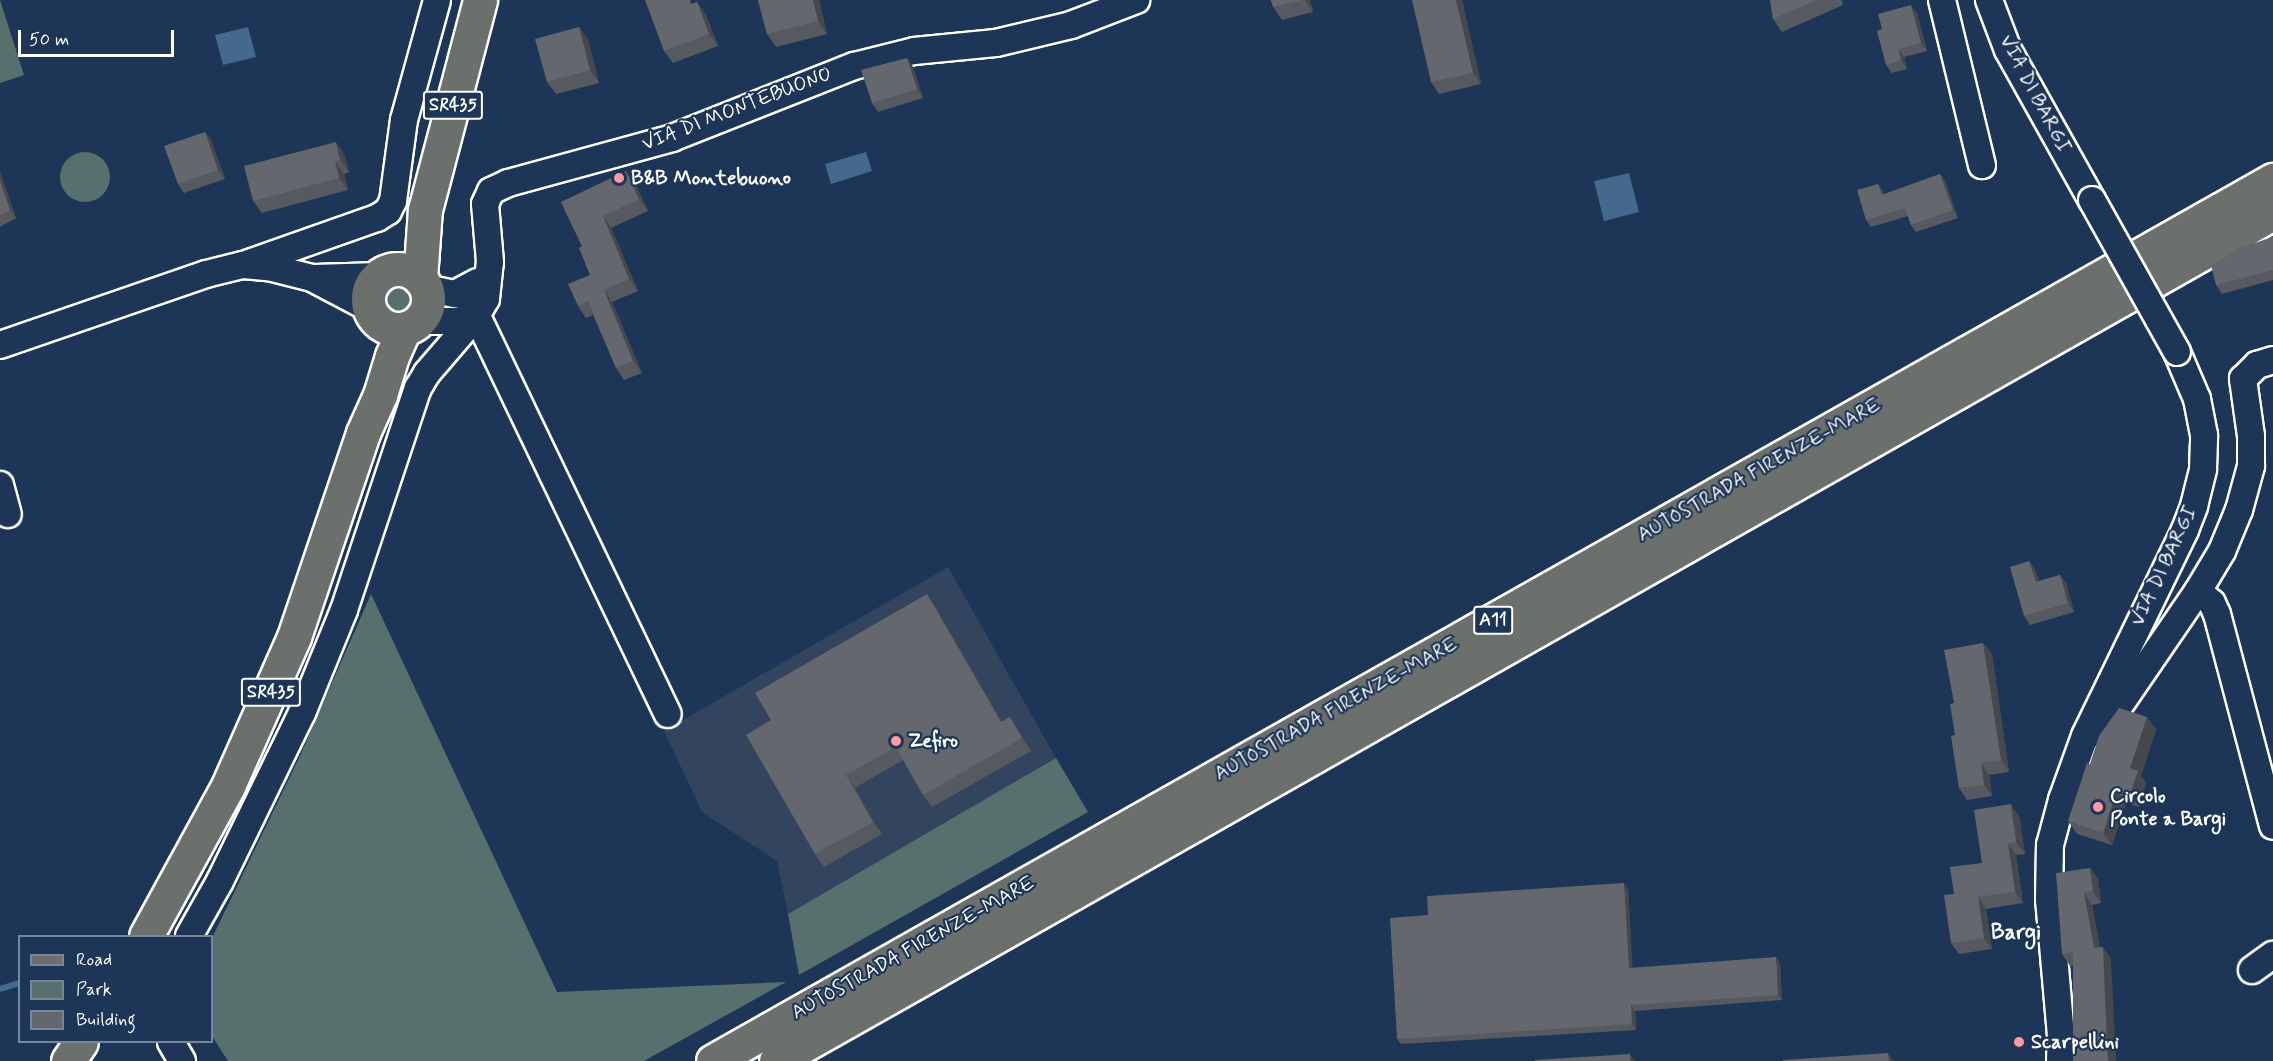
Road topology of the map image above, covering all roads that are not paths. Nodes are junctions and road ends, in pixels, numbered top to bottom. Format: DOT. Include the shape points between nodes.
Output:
graph roads {
  1 [pos="437,0"];
  2 [pos="480,0"];
  3 [pos="1136,0"];
  4 [pos="1942,0"];
  5 [pos="1989,0"];
  6 [pos="1982,165"];
  7 [pos="2273,180"];
  8 [pos="425,210"];
  9 [pos="2273,213"];
  10 [pos="243,265"];
  11 [pos="384,273"];
  12 [pos="490,273"];
  13 [pos="312,278"];
  14 [pos="423,284"];
  15 [pos="465,291"];
  16 [pos="476,316"];
  17 [pos="401,320"];
  18 [pos="0,345"];
  19 [pos="444,353"];
  20 [pos="2273,360"];
  21 [pos="0,485"];
  22 [pos="8,514"];
  23 [pos="2198,591"];
  24 [pos="668,714"];
  25 [pos="2072,770"];
  26 [pos="2273,826"];
  27 [pos="147,935"];
  28 [pos="190,935"];
  29 [pos="2273,955"];
  30 [pos="2252,970"];
  31 [pos="80,1043"];
  32 [pos="172,1043"];
  33 [pos="68,1061"];
  34 [pos="182,1061"];
  35 [pos="713,1061"];
  36 [pos="776,1061"];
  37 [pos="2060,1061"];
  1 -- 10 [label="street" via="404,120 393,201 388,211"];
  2 -- 8 [label="main road, SR435"];
  3 -- 12 [label="street, VIA DI MONTEBUONO" via="1071,25 1005,40 914,51 854,66 672,138 499,186 491,191 485,204"];
  4 -- 6 [label="street"];
  5 -- 25 [label="street, VIA DI BARGI, bridge" via="2008,50 2177,352 2197,399 2204,435 2203,469 2185,531 2111,678"];
  7 -- 35 [label="main road, AUTOSTRADA FIRENZE-MARE / A11"];
  8 -- 11 [label="main road"];
  8 -- 14 [label="main road"];
  9 -- 36 [label="main road, AUTOSTRADA FIRENZE-MARE / A11"];
  10 -- 13 [label="street"];
  10 -- 18 [label="street" via="206,274"];
  11 -- 13 [label="street"];
  11 -- 14 [label="main road" via="406,270"];
  11 -- 17 [label="main road, SR435" via="369,290"];
  12 -- 15 [label="street"];
  12 -- 16 [label="street, VIA DI MONTEBUONO" via="486,299"];
  13 -- 17 [label="street"];
  14 -- 15 [label="street" via="450,294"];
  14 -- 17 [label="main road, SR435" via="427,309"];
  15 -- 16 [label="street"];
  16 -- 17 [label="street"];
  16 -- 19 [label="street, VIA DI MONTEBUONO"];
  16 -- 24 [label="street"];
  17 -- 19 [label="street"];
  17 -- 27 [label="main road, SR435" via="380,395 363,433 310,595 262,711 194,852"];
  19 -- 28 [label="street, VIA DI MONTEBUONO" via="427,373 416,395 344,610 302,712"];
  20 -- 23 [label="street" via="2251,369 2243,379 2253,450 2249,478 2222,551"];
  21 -- 22 [label="street"];
  23 -- 25 [label="street" via="2116,713"];
  23 -- 26 [label="street" via="2212,603 2217,614"];
  25 -- 37 [label="street, VIA DI BARGI" via="2054,826 2049,862"];
  29 -- 30 [label="street"];
  31 -- 33 [label="main road"];
  32 -- 34 [label="street"];
}
